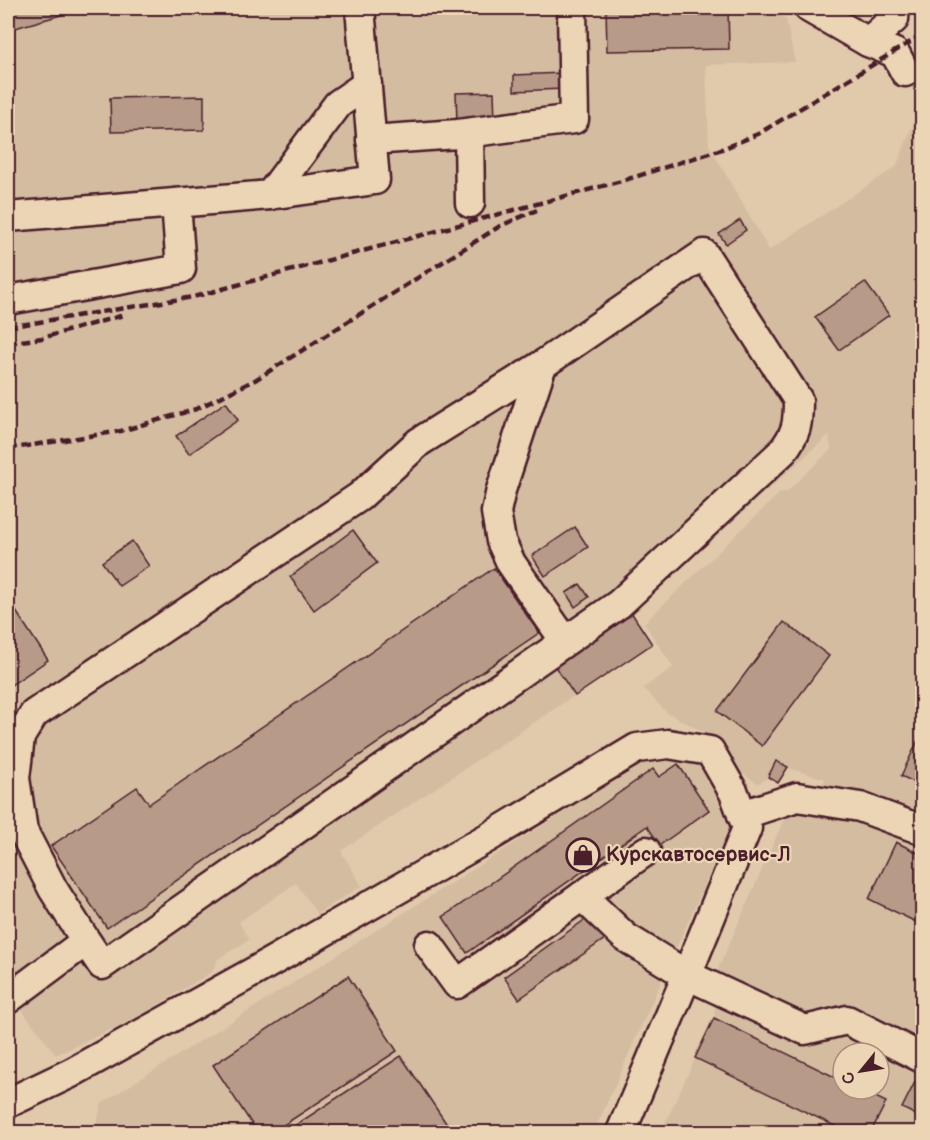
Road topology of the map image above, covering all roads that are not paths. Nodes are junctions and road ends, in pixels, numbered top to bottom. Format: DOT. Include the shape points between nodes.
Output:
graph roads {
  1 [pos="360,8"];
  2 [pos="572,8"];
  3 [pos="809,8"];
  4 [pos="894,8"];
  5 [pos="868,42"];
  6 [pos="905,72"];
  7 [pos="367,84"];
  8 [pos="469,133"];
  9 [pos="371,140"];
  10 [pos="269,195"];
  11 [pos="176,203"];
  12 [pos="470,203"];
  13 [pos="8,217"];
  14 [pos="8,300"];
  15 [pos="542,365"];
  16 [pos="565,641"];
  17 [pos="744,821"];
  18 [pos="922,831"];
  19 [pos="646,851"];
  20 [pos="582,896"];
  21 [pos="86,941"];
  22 [pos="429,945"];
  23 [pos="687,975"];
  24 [pos="8,999"];
  25 [pos="922,1058"];
  26 [pos="8,1103"];
  27 [pos="621,1132"];
  1 -- 7 [label="street"];
  2 -- 8 [label="street" via="574,119"];
  3 -- 5 [label="street"];
  4 -- 5 [label="street" via="894,19"];
  5 -- 6 [label="street" via="895,53"];
  7 -- 9 [label="street"];
  7 -- 10 [label="street" via="338,104"];
  8 -- 9 [label="street"];
  8 -- 12 [label="street"];
  9 -- 10 [label="street" via="375,180"];
  10 -- 11 [label="street"];
  11 -- 13 [label="street"];
  11 -- 14 [label="street" via="181,269"];
  15 -- 16 [label="street" via="496,512 501,541 511,563"];
  15 -- 16 [label="street" via="704,254 798,400 794,435 782,452 619,604"];
  15 -- 21 [label="street" via="419,442 359,497 34,714 20,737 15,778 23,831 52,889"];
  16 -- 21 [label="street" via="102,965"];
  17 -- 18 [label="street" via="796,797 860,807"];
  17 -- 23 [label="street"];
  17 -- 26 [label="street" via="734,793 710,751 668,744 637,748 257,970 71,1073"];
  19 -- 20 [label="street"];
  20 -- 22 [label="street" via="457,984"];
  20 -- 23 [label="street" via="625,937"];
  21 -- 24 [label="street"];
  23 -- 25 [label="street" via="805,1030 847,1020"];
  23 -- 27 [label="street"];
}
